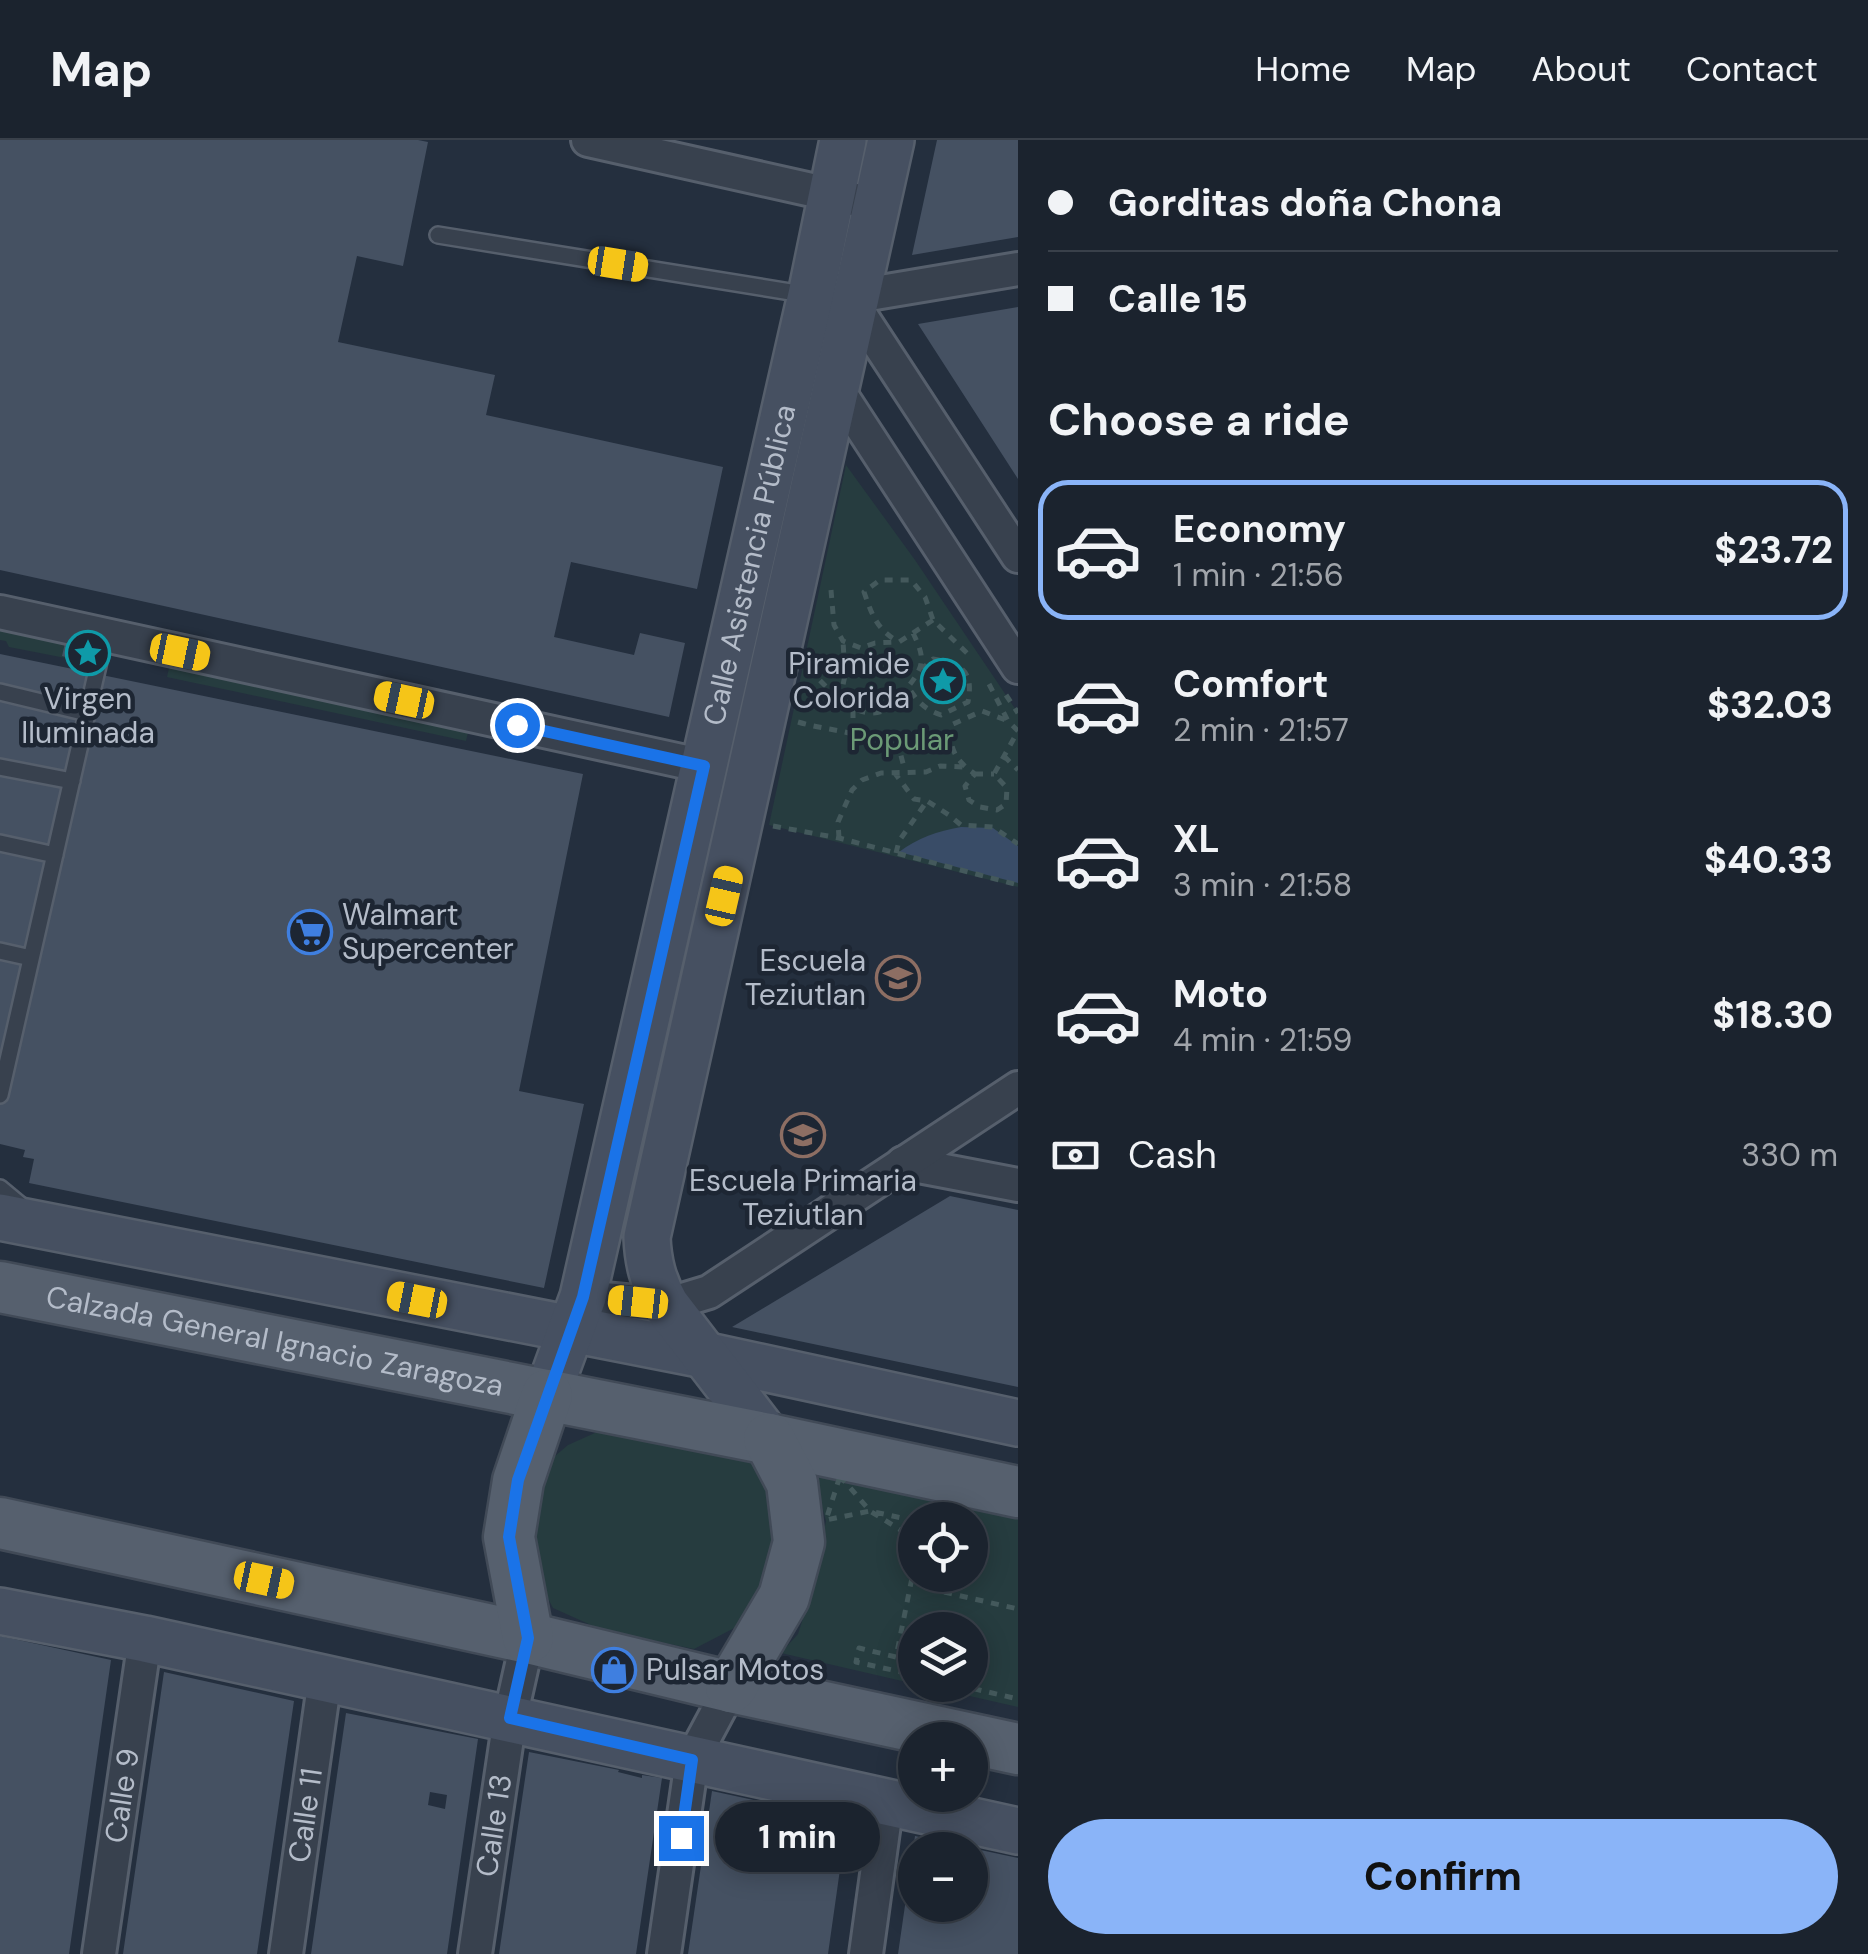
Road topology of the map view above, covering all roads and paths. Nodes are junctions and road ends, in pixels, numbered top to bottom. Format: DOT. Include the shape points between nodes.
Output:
graph roads {
  1 [pos="588,140"];
  2 [pos="843,140"];
  3 [pos="890,140"];
  4 [pos="831,194"];
  5 [pos="877,204"];
  6 [pos="438,235"];
  7 [pos="1018,269"];
  8 [pos="810,295"];
  9 [pos="856,301"];
  10 [pos="837,389"];
  11 [pos="1018,556"];
  12 [pos="913,570"];
  13 [pos="830,574"];
  14 [pos="911,580"];
  15 [pos="0,612"];
  16 [pos="933,620"];
  17 [pos="913,633"];
  18 [pos="105,635"];
  19 [pos="843,641"];
  20 [pos="899,642"];
  21 [pos="1018,666"];
  22 [pos="922,669"];
  23 [pos="980,670"];
  24 [pos="988,681"];
  25 [pos="800,683"];
  26 [pos="908,687"];
  27 [pos="0,692"];
  28 [pos="840,700"];
  29 [pos="853,710"];
  30 [pos="88,712"];
  31 [pos="792,720"];
  32 [pos="1008,720"];
  33 [pos="854,734"];
  34 [pos="1004,756"];
  35 [pos="0,766"];
  36 [pos="704,766"];
  37 [pos="964,767"];
  38 [pos="1018,770"];
  39 [pos="905,771"];
  40 [pos="894,772"];
  41 [pos="974,774"];
  42 [pos="994,774"];
  43 [pos="72,781"];
  44 [pos="927,802"];
  45 [pos="769,825"];
  46 [pos="838,838"];
  47 [pos="0,843"];
  48 [pos="1018,844"];
  49 [pos="896,853"];
  50 [pos="55,855"];
  51 [pos="1018,885"];
  52 [pos="0,951"];
  53 [pos="31,958"];
  54 [pos="8,1024"];
  55 [pos="1018,1088"];
  56 [pos="0,1095"];
  57 [pos="902,1163"];
  58 [pos="1018,1185"];
  59 [pos="0,1188"];
  60 [pos="17,1221"];
  61 [pos="10,1293"];
  62 [pos="666,1304"];
  63 [pos="577,1313"];
  64 [pos="704,1354"];
  65 [pos="547,1395"];
  66 [pos="1018,1423"];
  67 [pos="769,1439"];
  68 [pos="1018,1492"];
  69 [pos="870,1511"];
  70 [pos="898,1517"];
  71 [pos="0,1522"];
  72 [pos="898,1528"];
  73 [pos="943,1592"];
  74 [pos="1018,1610"];
  75 [pos="0,1611"];
  76 [pos="528,1638"];
  77 [pos="145,1639"];
  78 [pos="898,1648"];
  79 [pos="898,1671"];
  80 [pos="326,1678"];
  81 [pos="732,1686"];
  82 [pos="988,1692"];
  83 [pos="1018,1699"];
  84 [pos="510,1718"];
  85 [pos="1018,1749"];
  86 [pos="692,1760"];
  87 [pos="887,1802"];
  88 [pos="1018,1831"];
  89 [pos="100,1954"];
  90 [pos="286,1954"];
  91 [pos="476,1954"];
  92 [pos="664,1954"];
  93 [pos="866,1954"];
  1 -- 4 [label="street"];
  2 -- 4 [label="street, Calle Asistencia Pública"];
  3 -- 5 [label="street, Calle Asistencia Pública"];
  4 -- 5 [label="street"];
  4 -- 8 [label="street, Calle Asistencia Pública"];
  5 -- 9 [label="street, Calle Asistencia Pública"];
  6 -- 8 [label="lane"];
  7 -- 9 [label="street"];
  8 -- 36 [label="street, Calle Asistencia Pública"];
  9 -- 10 [label="street, Calle Asistencia Pública"];
  9 -- 11 [label="street"];
  10 -- 21 [label="street, Calle Asistencia Pública"];
  10 -- 62 [label="street, Calle Asistencia Pública" via="647,1236 648,1260"];
  12 -- 14 [label="path"];
  13 -- 19 [label="path" via="834,626"];
  14 -- 16 [label="path"];
  14 -- 20 [label="path" via="880,580 864,592 884,634"];
  15 -- 18 [label="street"];
  16 -- 17 [label="path"];
  16 -- 23 [label="path"];
  17 -- 20 [label="path"];
  17 -- 22 [label="path"];
  18 -- 30 [label="lane"];
  18 -- 36 [label="street"];
  19 -- 20 [label="path" via="861,648"];
  19 -- 28 [label="path"];
  22 -- 26 [label="path"];
  22 -- 26 [label="path" via="933,659 957,664 967,672 968,702 941,715 925,709"];
  24 -- 32 [label="path"];
  25 -- 28 [label="path" via="804,664"];
  26 -- 29 [label="path" via="890,710"];
  27 -- 30 [label="lane"];
  28 -- 29 [label="path"];
  29 -- 33 [label="path"];
  30 -- 43 [label="lane"];
  31 -- 33 [label="path"];
  32 -- 34 [label="path" via="1018,731"];
  32 -- 37 [label="path" via="982,710 951,725 949,744"];
  33 -- 39 [label="path" via="899,748"];
  34 -- 38 [label="path"];
  34 -- 42 [label="path"];
  35 -- 43 [label="lane"];
  36 -- 63 [label="street, Calle Asistencia Pública"];
  37 -- 39 [label="path"];
  37 -- 41 [label="path"];
  39 -- 40 [label="path"];
  40 -- 44 [label="path" via="914,799"];
  40 -- 46 [label="path" via="880,772 852,790"];
  41 -- 42 [label="path"];
  41 -- 42 [label="path" via="965,786 969,800 997,810 1006,804 1006,788"];
  43 -- 50 [label="lane"];
  44 -- 48 [label="path" via="961,825 993,827"];
  44 -- 49 [label="path"];
  45 -- 46 [label="path"];
  46 -- 49 [label="path"];
  47 -- 50 [label="lane"];
  49 -- 51 [label="path"];
  50 -- 53 [label="lane"];
  52 -- 53 [label="lane"];
  53 -- 54 [label="lane"];
  54 -- 56 [label="lane"];
  55 -- 57 [label="street"];
  57 -- 58 [label="street"];
  57 -- 62 [label="street" via="709,1292"];
  59 -- 60 [label="lane" via="21,1204"];
  60 -- 63 [label="street"];
  61 -- 65 [label="main road, Calzada General Ignacio Zaragoza"];
  62 -- 63 [label="street"];
  62 -- 64 [label="street, Calle Asistencia Pública"];
  63 -- 64 [label="street"];
  63 -- 65 [label="street, Calle Asistencia Pública"];
  64 -- 66 [label="street"];
  64 -- 67 [label="street, Calle Asistencia Pública"];
  65 -- 67 [label="main road, Calzada General Ignacio Zaragoza"];
  65 -- 76 [label="main road" via="518,1480 509,1537"];
  67 -- 68 [label="main road, Calzada General Ignacio Zaragoza"];
  67 -- 81 [label="main road" via="792,1483 799,1542 784,1597"];
  69 -- 69 [label="path" via="826,1520 840,1476 860,1499"];
  69 -- 70 [label="path"];
  69 -- 72 [label="path"];
  71 -- 76 [label="main road"];
  73 -- 74 [label="path"];
  75 -- 77 [label="street"];
  76 -- 81 [label="main road"];
  76 -- 84 [label="street, Calle 13"];
  77 -- 80 [label="street"];
  77 -- 89 [label="street, Calle 9"];
  78 -- 79 [label="path" via="896,1658 859,1648 856,1662"];
  80 -- 84 [label="street"];
  80 -- 90 [label="street, Calle 11"];
  81 -- 85 [label="main road"];
  81 -- 86 [label="street"];
  82 -- 83 [label="path"];
  84 -- 86 [label="street"];
  84 -- 91 [label="street, Calle 13"];
  86 -- 87 [label="street"];
  86 -- 92 [label="street"];
  87 -- 88 [label="street"];
  87 -- 93 [label="street"];
}
